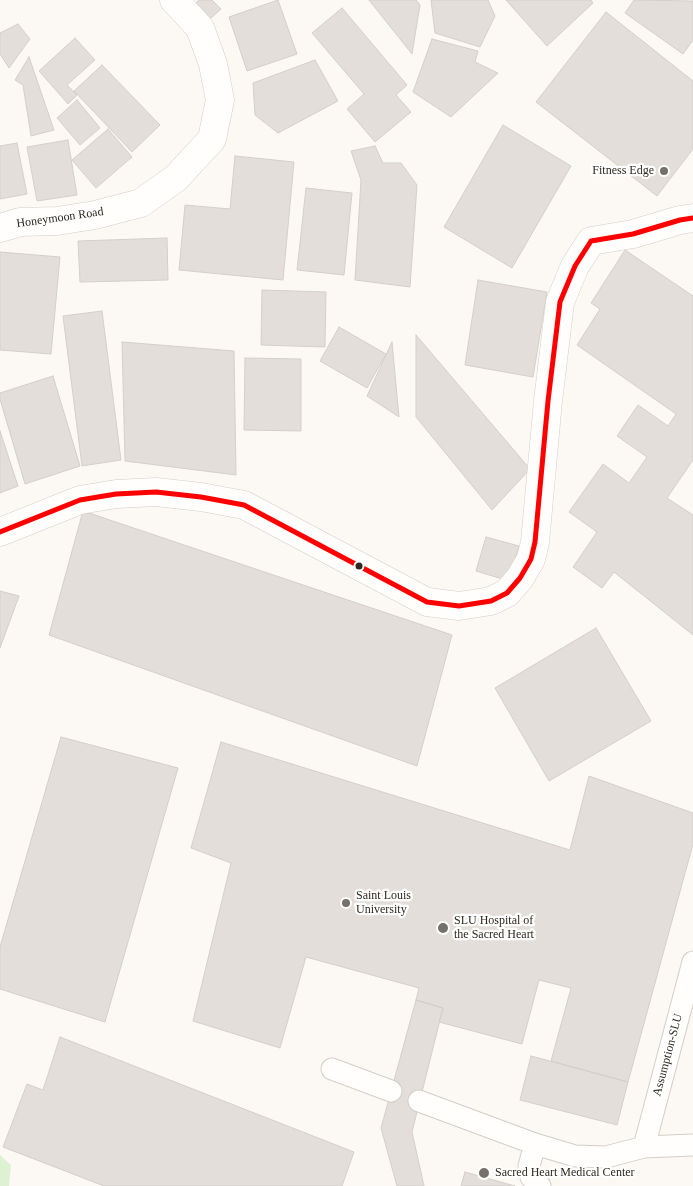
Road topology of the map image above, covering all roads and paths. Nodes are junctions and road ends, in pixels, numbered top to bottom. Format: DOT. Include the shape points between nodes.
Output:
graph roads {
  1 [pos="174,0"];
  2 [pos="693,218"];
  3 [pos="0,228"];
  4 [pos="0,532"];
  5 [pos="693,962"];
  6 [pos="332,1069"];
  7 [pos="391,1091"];
  8 [pos="419,1101"];
  9 [pos="535,1144"];
  10 [pos="693,1145"];
  11 [pos="644,1147"];
  12 [pos="540,1186"];
  1 -- 3 [label="main road, Honeymoon Road" via="200,28 214,64 220,100 212,139 176,178 141,203 95,215 20,222"];
  2 -- 4 [label="main road" via="591,241 575,266 560,302 531,559 507,593 491,601 459,606 427,602 244,505 202,497 156,492 80,500"];
  5 -- 11 [label="lane, Assumption-SLU"];
  6 -- 7 [label="lane"];
  8 -- 9 [label="lane"];
  9 -- 11 [label="lane" via="575,1156 606,1157"];
  9 -- 12 [label="lane" via="529,1166 531,1177"];
  10 -- 11 [label="lane"];
}
